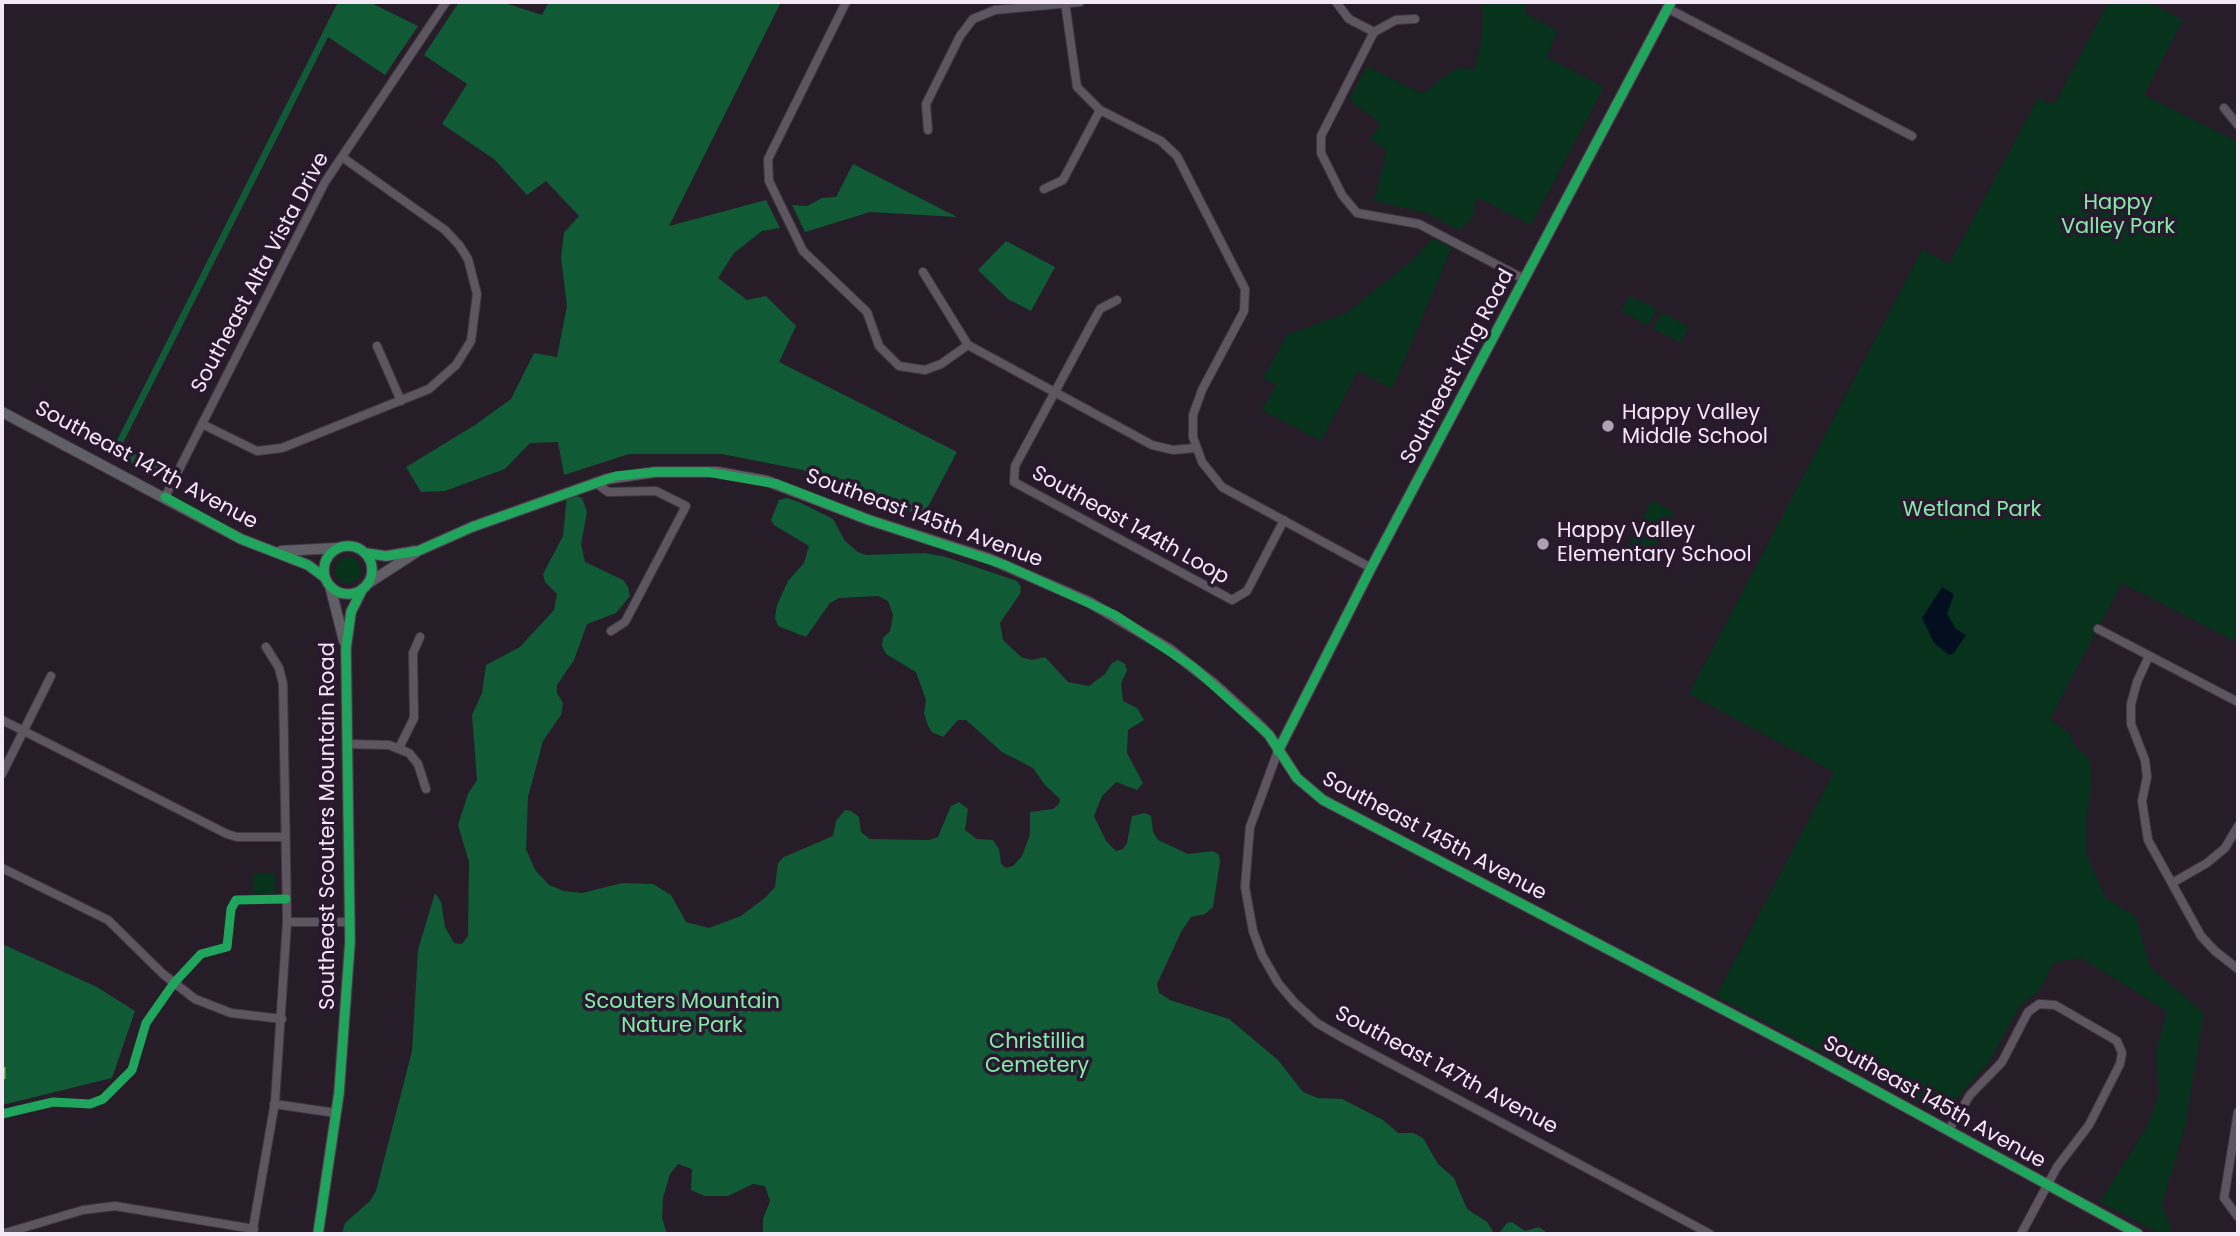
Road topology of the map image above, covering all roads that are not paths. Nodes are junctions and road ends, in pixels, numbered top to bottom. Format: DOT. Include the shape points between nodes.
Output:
graph roads {
  1 [pos="446,2"];
  2 [pos="846,2"];
  3 [pos="1080,2"];
  4 [pos="1336,2"];
  5 [pos="1065,3"];
  6 [pos="1669,5"];
  7 [pos="1415,19"];
  8 [pos="1374,32"];
  9 [pos="2224,108"];
  10 [pos="1100,110"];
  11 [pos="2238,125"];
  12 [pos="928,130"];
  13 [pos="1912,136"];
  14 [pos="342,157"];
  15 [pos="1044,189"];
  16 [pos="923,272"];
  17 [pos="1524,279"];
  18 [pos="1117,300"];
  19 [pos="968,345"];
  20 [pos="377,346"];
  21 [pos="1054,392"];
  22 [pos="401,401"];
  23 [pos="2,412"];
  24 [pos="202,424"];
  25 [pos="1195,448"];
  26 [pos="595,482"];
  27 [pos="165,497"];
  28 [pos="1284,520"];
  29 [pos="336,548"];
  30 [pos="275,551"];
  31 [pos="418,551"];
  32 [pos="365,553"];
  33 [pos="1371,568"];
  34 [pos="327,581"];
  35 [pos="365,586"];
  36 [pos="2098,629"];
  37 [pos="611,631"];
  38 [pos="420,637"];
  39 [pos="266,647"];
  40 [pos="346,648"];
  41 [pos="2149,656"];
  42 [pos="51,676"];
  43 [pos="2238,702"];
  44 [pos="2,720"];
  45 [pos="23,731"];
  46 [pos="348,744"];
  47 [pos="399,748"];
  48 [pos="1278,751"];
  49 [pos="2,774"];
  50 [pos="426,789"];
  51 [pos="2238,826"];
  52 [pos="284,837"];
  53 [pos="2,868"];
  54 [pos="2172,883"];
  55 [pos="287,922"];
  56 [pos="349,922"];
  57 [pos="2238,969"];
  58 [pos="282,1019"];
  59 [pos="274,1104"];
  60 [pos="2238,1112"];
  61 [pos="336,1113"];
  62 [pos="1948,1131"];
  63 [pos="2047,1185"];
  64 [pos="2238,1217"];
  65 [pos="253,1232"];
  66 [pos="2,1234"];
  67 [pos="318,1234"];
  68 [pos="1710,1234"];
  69 [pos="2021,1234"];
  70 [pos="2138,1234"];
  1 -- 14 [label="street, Southeast Alta Vista Drive"];
  2 -- 19 [label="street" via="768,159 769,181 803,251 867,312 880,346 899,366 925,370"];
  3 -- 5 [label="street"];
  4 -- 8 [label="street" via="1349,19"];
  5 -- 10 [label="street" via="1077,87"];
  5 -- 12 [label="street" via="995,10 973,19 926,104"];
  6 -- 13 [label="street"];
  6 -- 17 [label="main road, Southeast King Road"];
  7 -- 8 [label="street" via="1396,20"];
  8 -- 17 [label="street" via="1321,136 1321,153 1331,177 1357,213 1419,224"];
  9 -- 11 [label="street"];
  10 -- 15 [label="street" via="1063,180"];
  10 -- 25 [label="street" via="1161,141 1177,156 1245,289 1244,311 1197,402"];
  14 -- 22 [label="street" via="445,230 468,259 474,276 477,309 466,349 449,374"];
  14 -- 24 [label="street, Southeast Alta Vista Drive" via="309,211"];
  16 -- 19 [label="street"];
  17 -- 33 [label="main road, Southeast King Road"];
  18 -- 21 [label="street" via="1100,309"];
  19 -- 21 [label="street"];
  20 -- 22 [label="street"];
  21 -- 25 [label="street" via="1162,449"];
  21 -- 28 [label="street, Southeast 144th Loop" via="1012,475 1023,490 1232,600 1247,591"];
  22 -- 24 [label="street" via="269,451 246,447"];
  23 -- 27 [label="main road, Southeast 147th Avenue"];
  24 -- 27 [label="street, Southeast Alta Vista Drive"];
  25 -- 28 [label="street" via="1223,487"];
  26 -- 31 [label="main road, Southeast 145th Avenue"];
  26 -- 37 [label="street" via="607,492 656,491 686,506 625,622"];
  26 -- 48 [label="main road, Southeast 145th Avenue" via="655,472 747,477 1013,568 1102,608 1168,649 1246,712"];
  27 -- 30 [label="main road, Southeast 147th Avenue" via="241,539"];
  28 -- 33 [label="street"];
  29 -- 30 [label="main road, Southeast 147th Avenue"];
  29 -- 32 [label="main road, Southeast 145th Avenue" via="349,545"];
  29 -- 34 [label="main road" via="325,561"];
  30 -- 34 [label="main road, Southeast 147th Avenue" via="308,565"];
  31 -- 32 [label="main road, Southeast 145th Avenue" via="386,556"];
  31 -- 35 [label="main road, Southeast 145th Avenue"];
  32 -- 35 [label="main road" via="372,568"];
  33 -- 48 [label="main road, Southeast King Road"];
  34 -- 35 [label="main road" via="348,594"];
  34 -- 40 [label="main road, Southeast Scouters Mountain Road"];
  35 -- 40 [label="main road, Southeast Scouters Mountain Road" via="351,612"];
  36 -- 41 [label="street"];
  38 -- 47 [label="street" via="413,653 414,718"];
  39 -- 52 [label="street" via="283,684"];
  40 -- 46 [label="main road, Southeast Scouters Mountain Road"];
  41 -- 43 [label="street"];
  41 -- 54 [label="street" via="2131,704 2131,724 2145,760 2143,821 2148,840"];
  42 -- 45 [label="street"];
  44 -- 45 [label="street"];
  45 -- 49 [label="street"];
  45 -- 52 [label="street" via="227,834"];
  46 -- 47 [label="street"];
  46 -- 56 [label="main road, Southeast Scouters Mountain Road"];
  47 -- 50 [label="street" via="418,764"];
  48 -- 62 [label="main road, Southeast 145th Avenue" via="1303,785 1323,800"];
  48 -- 68 [label="street, Southeast 147th Avenue" via="1250,827 1245,887 1262,955 1295,1003 1341,1037"];
  51 -- 54 [label="street" via="2225,849"];
  52 -- 55 [label="street"];
  53 -- 58 [label="street" via="108,920 195,999 231,1013"];
  54 -- 57 [label="street" via="2201,936"];
  55 -- 56 [label="street"];
  55 -- 58 [label="street"];
  56 -- 61 [label="main road, Southeast Scouters Mountain Road"];
  58 -- 59 [label="street"];
  59 -- 61 [label="street"];
  59 -- 65 [label="street"];
  60 -- 64 [label="street" via="2224,1198"];
  61 -- 67 [label="main road, Southeast Scouters Mountain Road"];
  62 -- 63 [label="main road, Southeast 145th Avenue"];
  62 -- 63 [label="street" via="1970,1095 2002,1062 2033,1007 2048,1003 2066,1011 2117,1041 2122,1058 2088,1125"];
  63 -- 69 [label="street"];
  63 -- 70 [label="main road, Southeast 145th Avenue"];
  65 -- 66 [label="street" via="115,1206 83,1210"];
}
